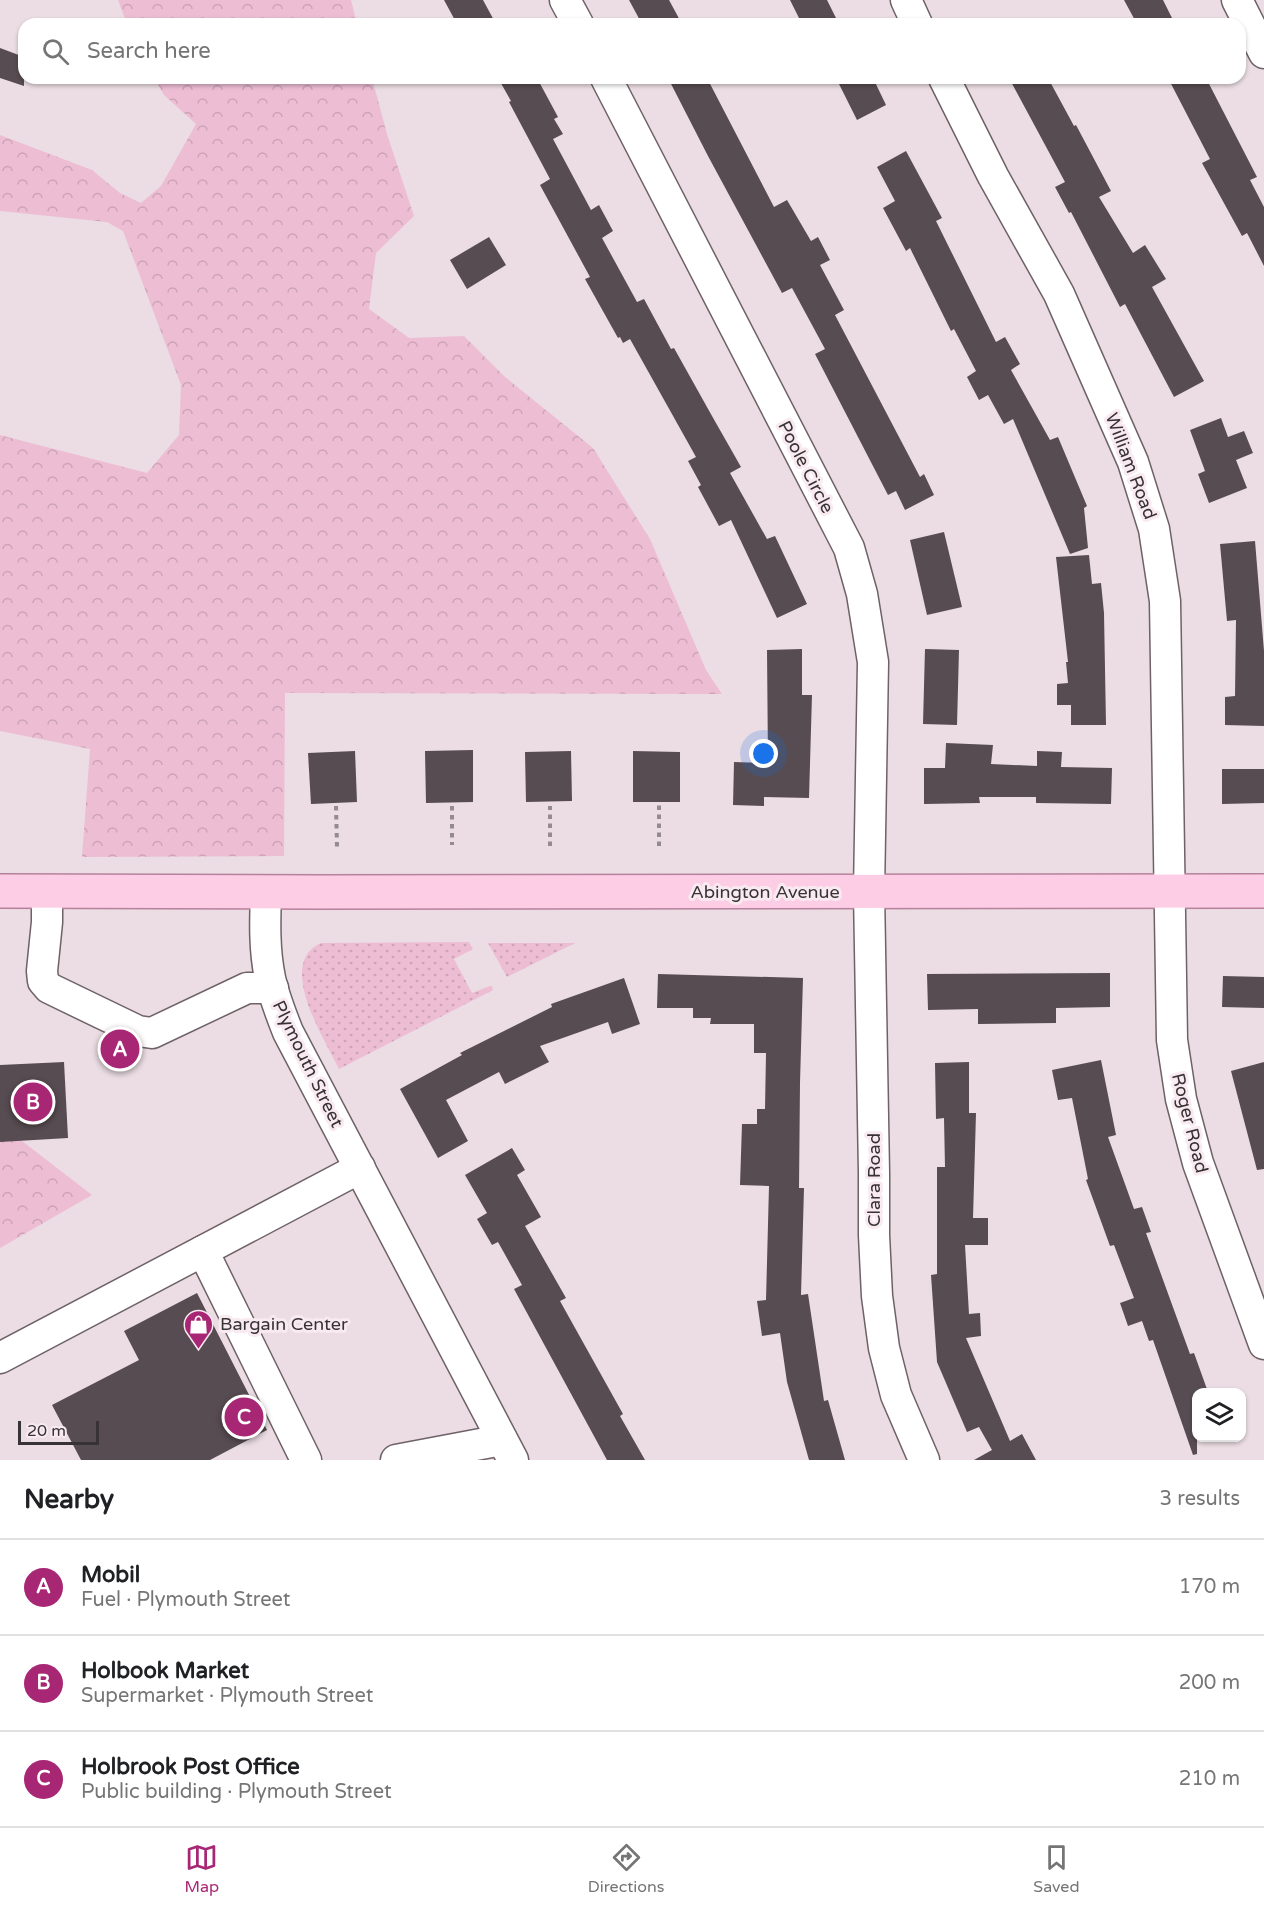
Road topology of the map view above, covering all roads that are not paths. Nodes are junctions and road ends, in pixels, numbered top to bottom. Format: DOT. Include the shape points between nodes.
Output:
graph roads {
  1 [pos="565,0"];
  2 [pos="906,0"];
  3 [pos="1237,0"];
  4 [pos="575,18"];
  5 [pos="914,18"];
  6 [pos="1264,53"];
  7 [pos="609,84"];
  8 [pos="947,84"];
  9 [pos="0,891"];
  10 [pos="47,891"];
  11 [pos="1170,891"];
  12 [pos="1264,891"];
  13 [pos="266,892"];
  14 [pos="869,892"];
  15 [pos="273,988"];
  16 [pos="360,1168"];
  17 [pos="203,1251"];
  18 [pos="1264,1344"];
  19 [pos="0,1358"];
  20 [pos="507,1450"];
  21 [pos="306,1460"];
  22 [pos="396,1460"];
  23 [pos="924,1460"];
  1 -- 4 [label="street"];
  2 -- 5 [label="street"];
  3 -- 6 [label="street"];
  7 -- 14 [label="street, Poole Circle" via="849,548 862,594 873,662"];
  8 -- 11 [label="street, William Road" via="1059,294 1133,462 1154,529 1165,601"];
  9 -- 10 [label="main road"];
  10 -- 13 [label="main road"];
  10 -- 15 [label="street" via="43,981 49,988 138,1031 152,1033 247,988"];
  11 -- 12 [label="main road, Abington Avenue"];
  11 -- 14 [label="main road, Abington Avenue"];
  11 -- 18 [label="street, Roger Road" via="1172,1040 1181,1099 1198,1163"];
  13 -- 14 [label="main road, Abington Avenue"];
  13 -- 15 [label="street, Plymouth Street" via="265,942"];
  14 -- 23 [label="street, Clara Road" via="877,1296 896,1395"];
  15 -- 16 [label="street, Plymouth Street" via="288,1032"];
  16 -- 17 [label="street"];
  16 -- 20 [label="street, Plymouth Street"];
  17 -- 19 [label="street"];
  17 -- 21 [label="street"];
  20 -- 22 [label="street"];
}
